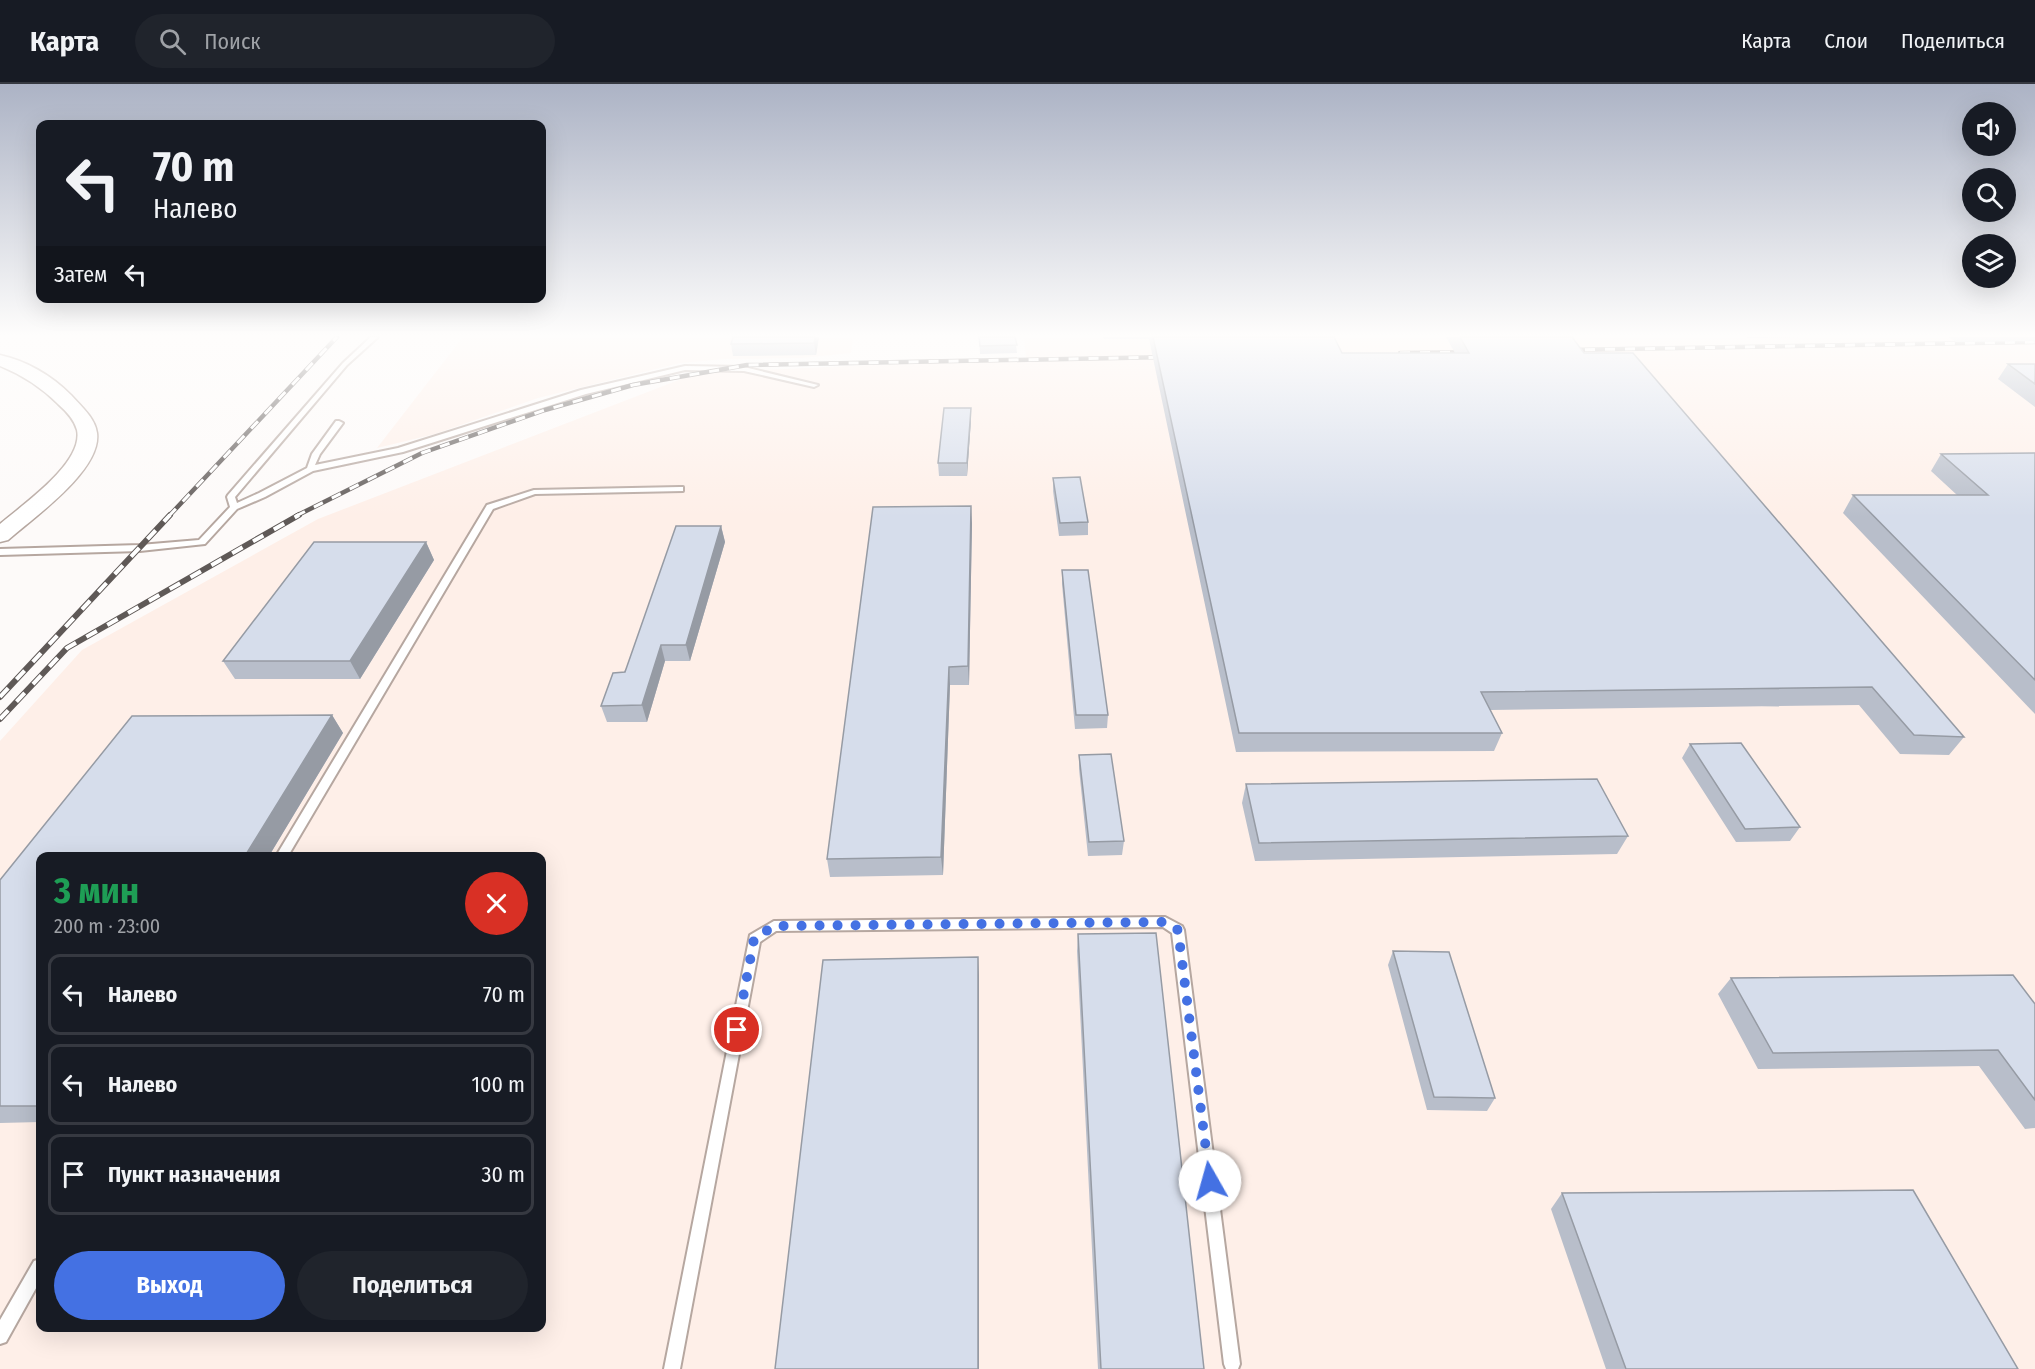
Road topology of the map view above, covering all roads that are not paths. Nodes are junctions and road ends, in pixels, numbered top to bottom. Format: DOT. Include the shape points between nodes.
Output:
graph roads {
  1 [pos="63,397"];
  2 [pos="317,397"];
  3 [pos="568,397"];
  4 [pos="339,423"];
  5 [pos="310,469"];
  6 [pos="680,489"];
  7 [pos="234,507"];
  8 [pos="0,535"];
  9 [pos="0,552"];
  10 [pos="284,852"];
  11 [pos="36,1274"];
  12 [pos="0,1336"];
  13 [pos="1232,1364"];
  14 [pos="672,1369"];
  1 -- 8 [label="street" via="81,416 87,441 60,482"];
  2 -- 7 [label="lane" via="231,497"];
  3 -- 5 [label="lane" via="400,450"];
  4 -- 5 [label="lane"];
  5 -- 7 [label="lane"];
  6 -- 10 [label="lane" via="534,492 490,507"];
  7 -- 9 [label="lane" via="202,542 104,550"];
  11 -- 12 [label="lane"];
  13 -- 14 [label="lane" via="1178,930 1165,922 774,926 754,939"];
}
